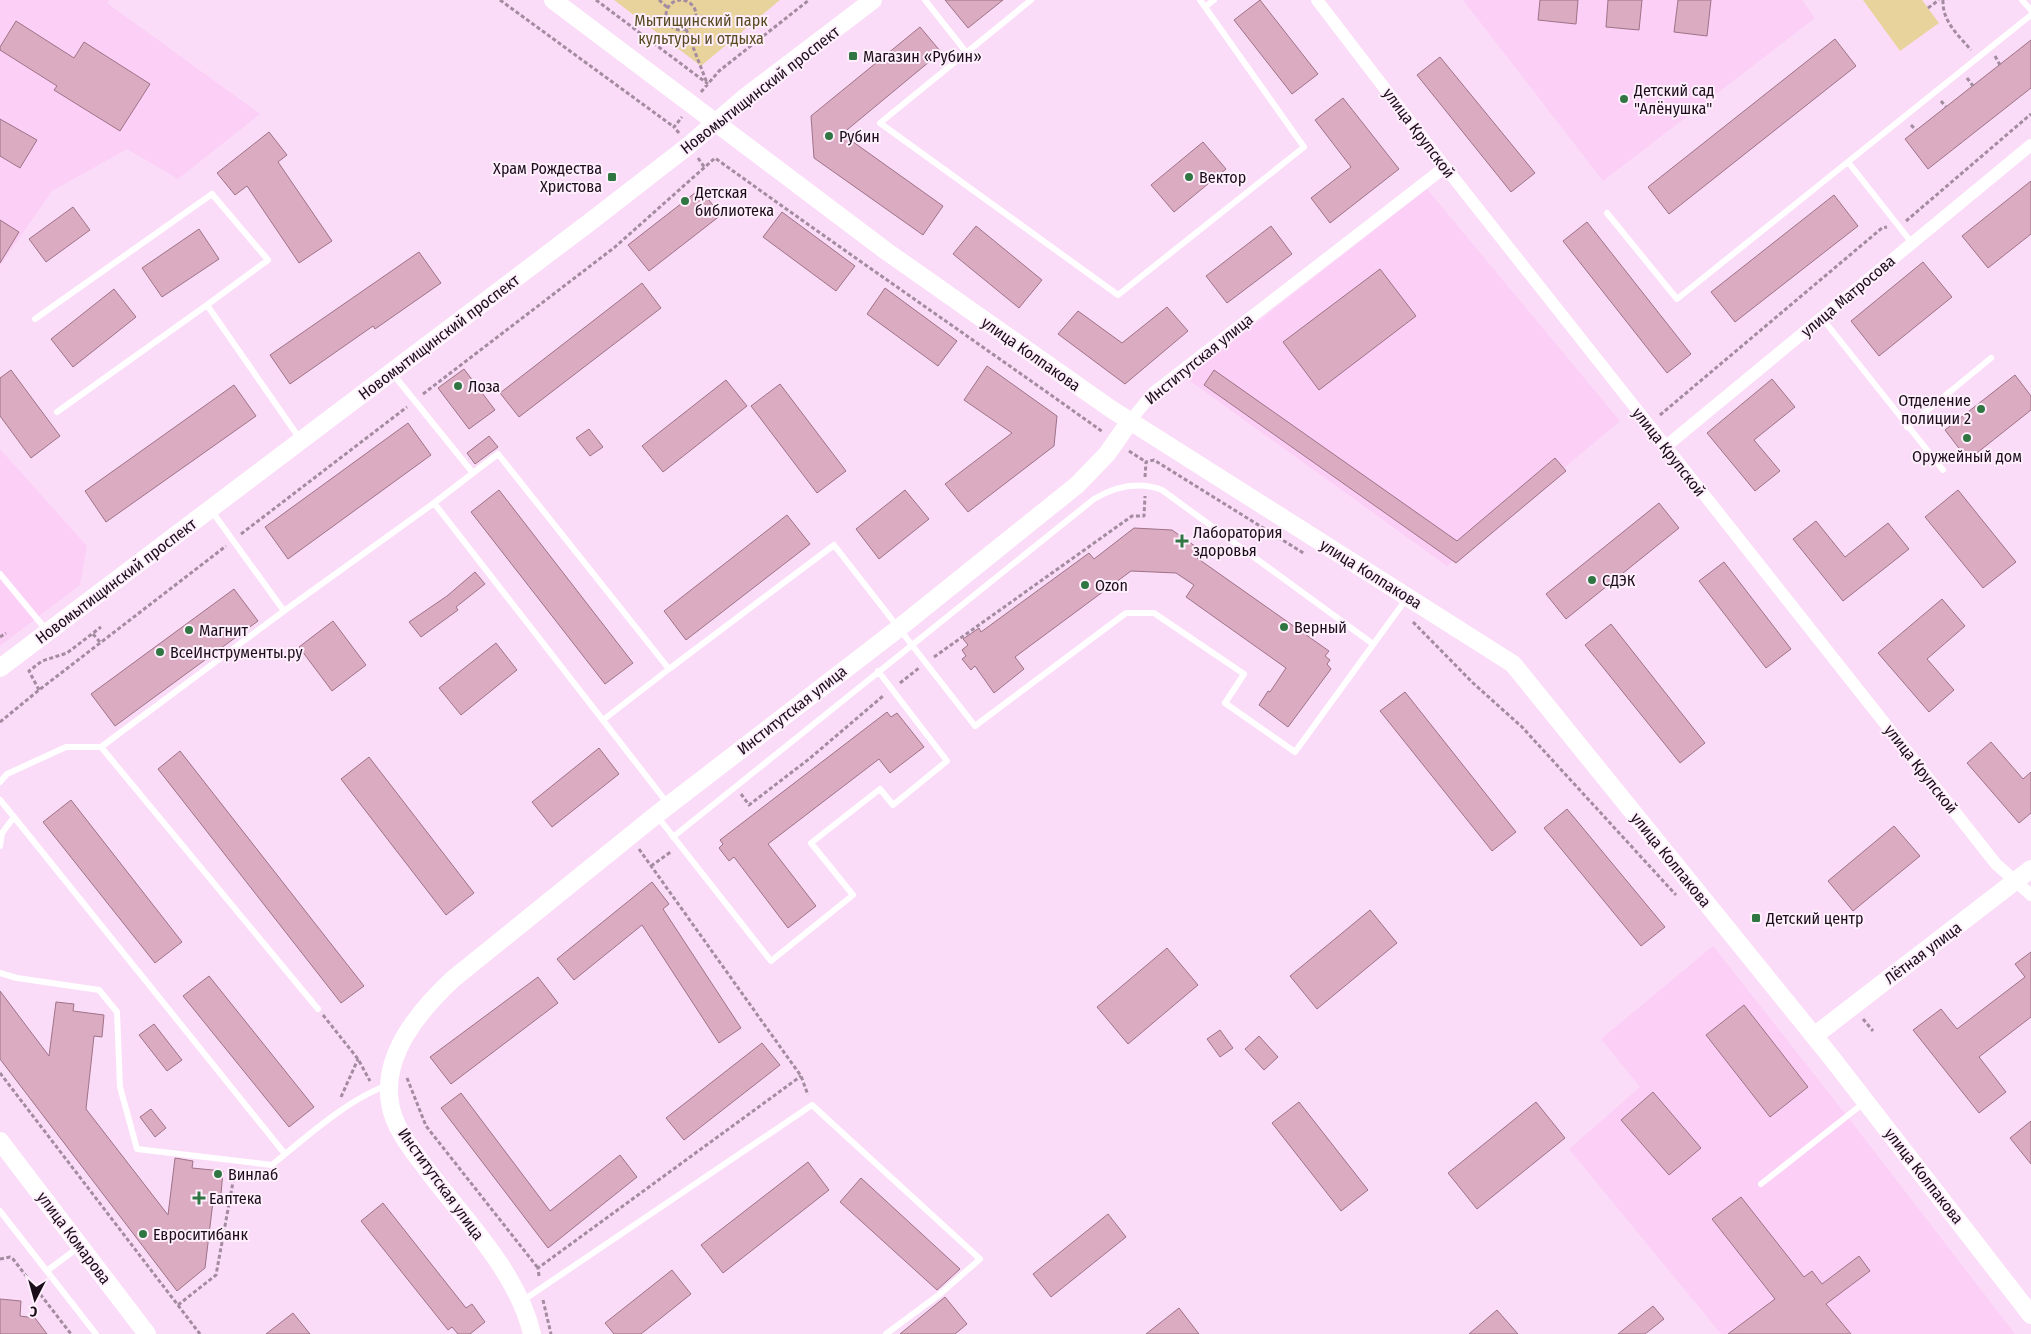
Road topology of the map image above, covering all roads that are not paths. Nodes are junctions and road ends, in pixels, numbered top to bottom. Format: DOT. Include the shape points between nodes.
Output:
graph roads {
  1 [pos="553,0"];
  2 [pos="873,0"];
  3 [pos="925,0"];
  4 [pos="1031,0"];
  5 [pos="1200,0"];
  6 [pos="1214,0"];
  7 [pos="1317,0"];
  8 [pos="2022,0"];
  9 [pos="1205,7"];
  10 [pos="2031,10"];
  11 [pos="2031,15"];
  12 [pos="966,52"];
  13 [pos="716,123"];
  14 [pos="2031,145"];
  15 [pos="1848,162"];
  16 [pos="1444,167"];
  17 [pos="1607,213"];
  18 [pos="1912,244"];
  19 [pos="208,305"];
  20 [pos="1822,318"];
  21 [pos="35,319"];
  22 [pos="1991,358"];
  23 [pos="392,373"];
  24 [pos="57,412"];
  25 [pos="1130,421"];
  26 [pos="1907,427"];
  27 [pos="301,440"];
  28 [pos="1665,447"];
  29 [pos="1942,470"];
  30 [pos="473,473"];
  31 [pos="434,503"];
  32 [pos="210,509"];
  33 [pos="0,574"];
  34 [pos="1403,602"];
  35 [pos="284,611"];
  36 [pos="899,628"];
  37 [pos="48,632"];
  38 [pos="912,644"];
  39 [pos="1373,644"];
  40 [pos="0,668"];
  41 [pos="669,669"];
  42 [pos="878,671"];
  43 [pos="603,720"];
  44 [pos="101,747"];
  45 [pos="0,782"];
  46 [pos="0,800"];
  47 [pos="662,810"];
  48 [pos="14,817"];
  49 [pos="673,837"];
  50 [pos="0,846"];
  51 [pos="2031,869"];
  52 [pos="2016,881"];
  53 [pos="2031,895"];
  54 [pos="0,973"];
  55 [pos="318,1009"];
  56 [pos="1814,1036"];
  57 [pos="382,1087"];
  58 [pos="1866,1101"];
  59 [pos="0,1141"];
  60 [pos="285,1154"];
  61 [pos="1761,1184"];
  62 [pos="0,1211"];
  63 [pos="80,1246"];
  64 [pos="48,1270"];
  65 [pos="521,1302"];
  66 [pos="2031,1315"];
  67 [pos="96,1334"];
  68 [pos="147,1334"];
  69 [pos="532,1334"];
  70 [pos="886,1334"];
  1 -- 13 [label="street, улица Колпакова"];
  2 -- 13 [label="street, Новомытищинский проспект"];
  3 -- 12 [label="lane"];
  4 -- 12 [label="lane"];
  5 -- 9 [label="lane"];
  6 -- 9 [label="lane"];
  7 -- 16 [label="street, улица Крупской"];
  8 -- 10 [label="lane"];
  9 -- 12 [label="lane" via="1304,146 1118,295 880,123"];
  11 -- 15 [label="lane"];
  13 -- 23 [label="street, Новомытищинский проспект"];
  13 -- 25 [label="street, улица Колпакова" via="886,251"];
  14 -- 18 [label="street, улица Матросова"];
  15 -- 17 [label="lane" via="1677,299"];
  15 -- 18 [label="lane"];
  16 -- 25 [label="street, Институтская улица" via="1152,393"];
  16 -- 28 [label="street, улица Крупской"];
  18 -- 20 [label="street, улица Матросова"];
  19 -- 21 [label="lane" via="268,260 212,194"];
  19 -- 24 [label="lane"];
  19 -- 27 [label="lane"];
  20 -- 26 [label="lane"];
  20 -- 28 [label="street, улица Матросова"];
  22 -- 26 [label="lane"];
  23 -- 27 [label="street, Новомытищинский проспект"];
  23 -- 30 [label="lane"];
  25 -- 34 [label="street, улица Колпакова"];
  25 -- 36 [label="street, Институтская улица" via="1094,469 1077,485"];
  26 -- 29 [label="lane"];
  27 -- 32 [label="street, Новомытищинский проспект"];
  28 -- 52 [label="street, улица Крупской" via="1996,864"];
  30 -- 31 [label="lane"];
  30 -- 41 [label="lane" via="498,454"];
  31 -- 35 [label="lane"];
  31 -- 43 [label="lane"];
  32 -- 35 [label="lane"];
  32 -- 37 [label="street, Новомытищинский проспект"];
  33 -- 37 [label="lane"];
  34 -- 39 [label="lane"];
  34 -- 56 [label="street, улица Колпакова" via="1513,664"];
  35 -- 44 [label="lane"];
  36 -- 38 [label="lane"];
  36 -- 41 [label="lane" via="834,546"];
  36 -- 47 [label="street, Институтская улица"];
  37 -- 40 [label="street, Новомытищинский проспект"];
  38 -- 39 [label="lane" via="1094,499 1117,488 1137,485 1170,495"];
  38 -- 39 [label="lane" via="975,726 1126,613 1154,614 1244,674 1225,703 1295,752"];
  38 -- 42 [label="lane"];
  41 -- 43 [label="lane"];
  42 -- 49 [label="lane"];
  42 -- 49 [label="lane" via="947,761 893,805 880,789 811,843 852,895 771,961"];
  43 -- 47 [label="lane"];
  44 -- 45 [label="lane" via="66,747 7,774"];
  44 -- 55 [label="lane"];
  46 -- 48 [label="lane"];
  47 -- 49 [label="lane"];
  47 -- 57 [label="street, Институтская улица" via="436,995 409,1030"];
  48 -- 50 [label="lane" via="2,833"];
  48 -- 60 [label="lane"];
  51 -- 52 [label="street, Лётная улица"];
  52 -- 53 [label="street, улица Крупской"];
  52 -- 56 [label="street, Лётная улица"];
  54 -- 60 [label="lane" via="99,990 117,1012 120,1088 137,1149 272,1165"];
  56 -- 58 [label="street, улица Колпакова"];
  57 -- 60 [label="lane" via="331,1119"];
  57 -- 65 [label="street, Институтская улица" via="402,1134 503,1267"];
  58 -- 61 [label="lane"];
  58 -- 66 [label="street, улица Колпакова"];
  59 -- 63 [label="street, улица Комарова"];
  62 -- 64 [label="lane"];
  63 -- 64 [label="lane"];
  63 -- 68 [label="street, улица Комарова"];
  64 -- 67 [label="lane"];
  65 -- 69 [label="street, Институтская улица"];
  65 -- 70 [label="lane" via="812,1105 980,1259"];
}
